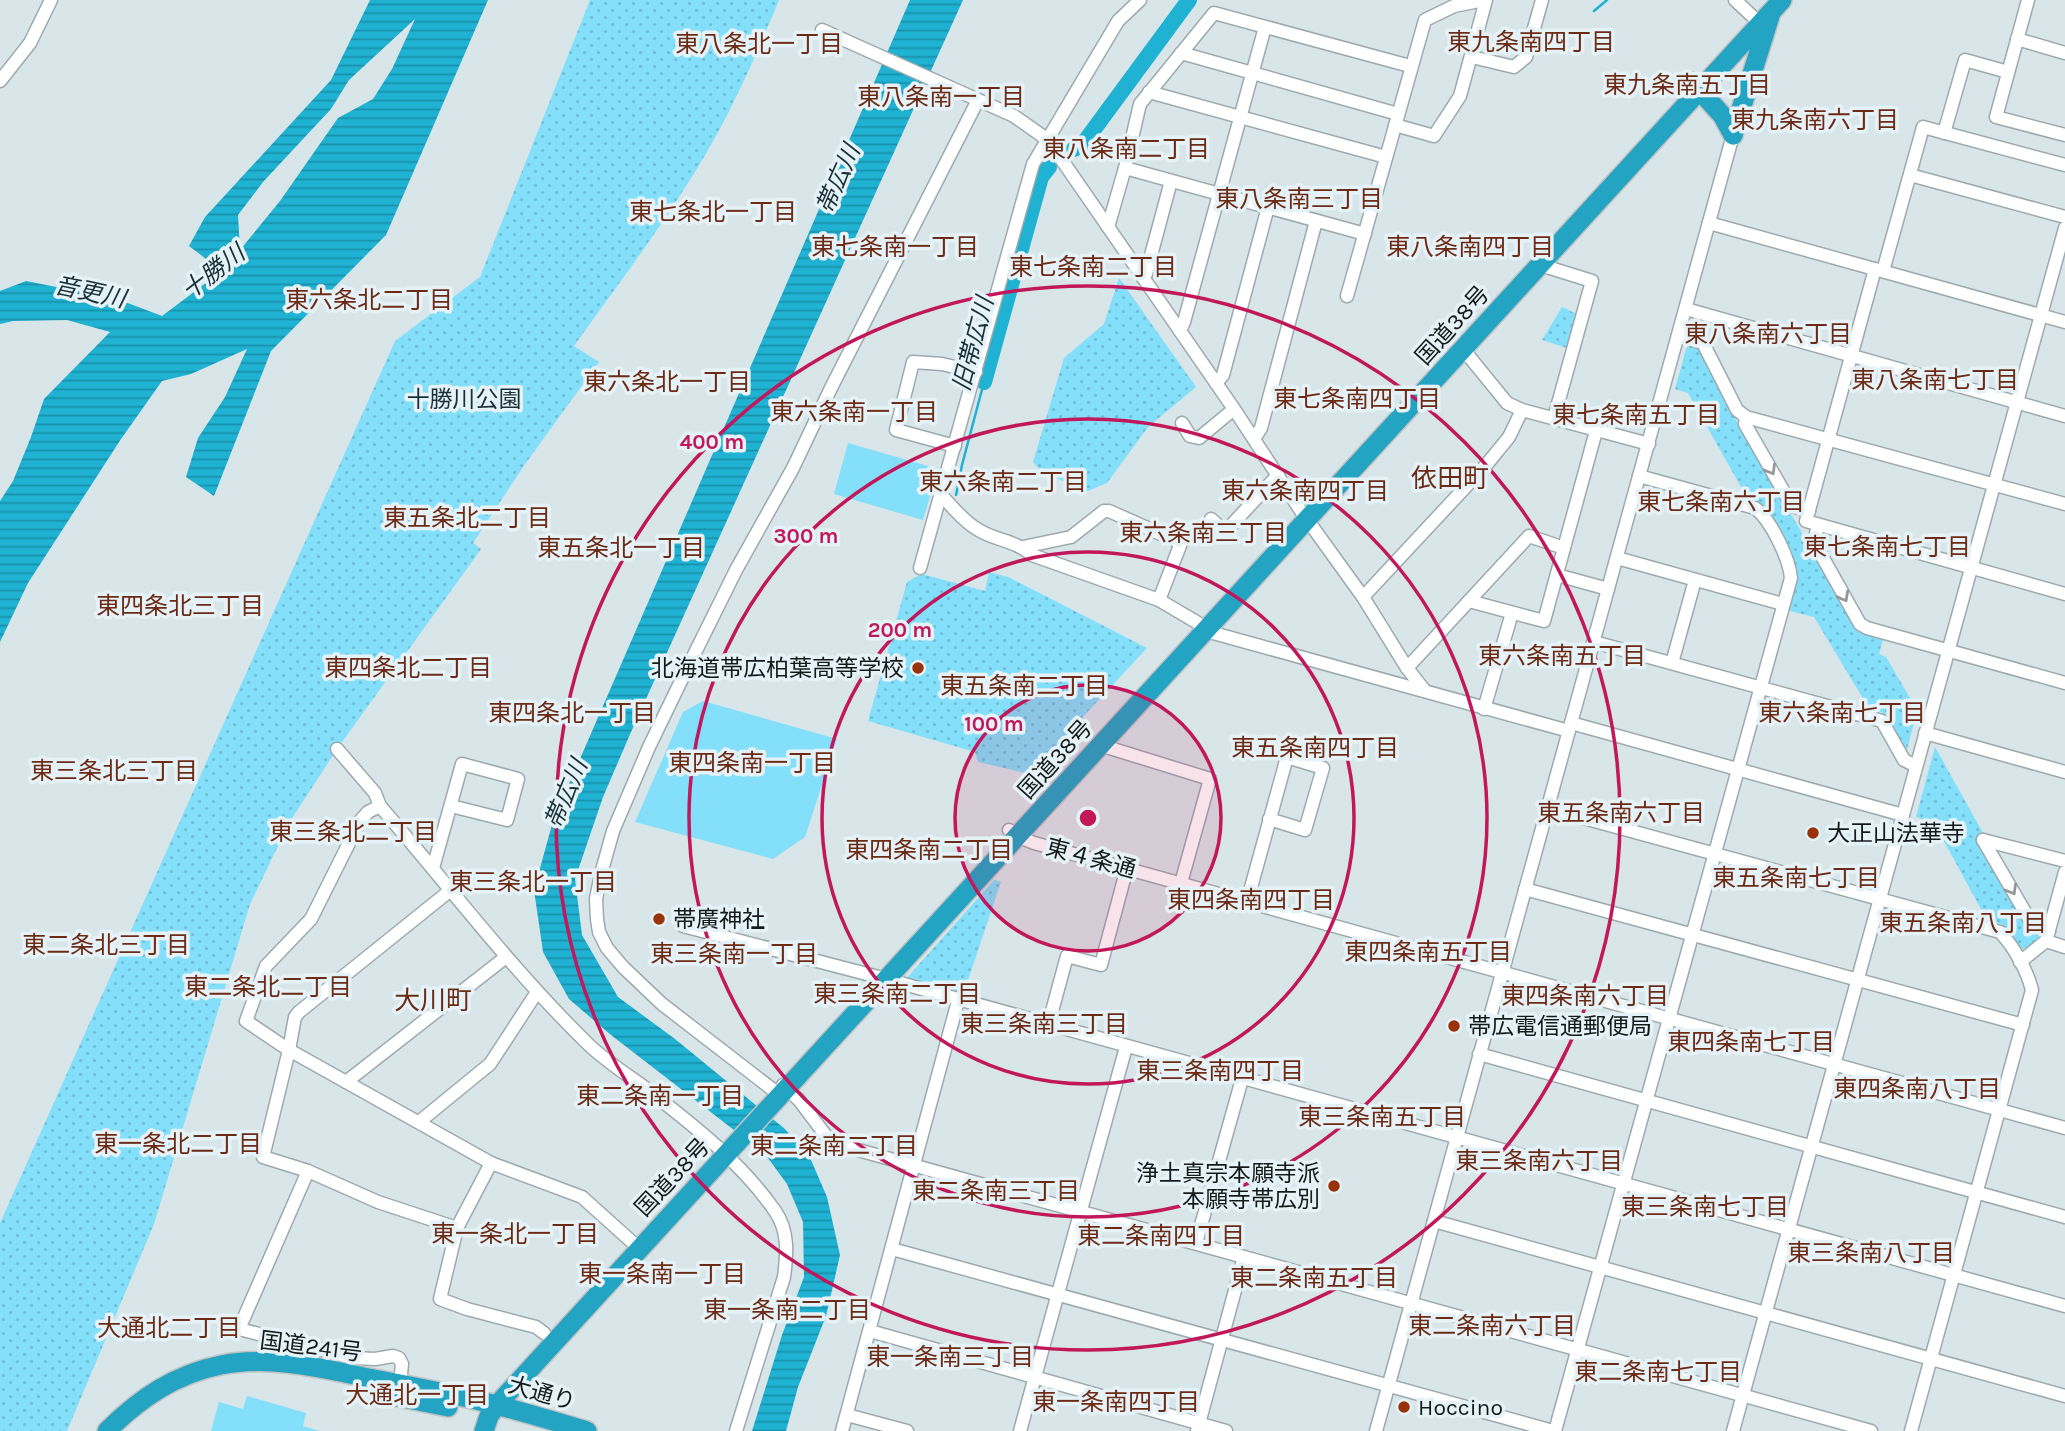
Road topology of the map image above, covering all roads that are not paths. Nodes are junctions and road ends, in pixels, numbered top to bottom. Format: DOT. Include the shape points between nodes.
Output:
graph roads {
  1 [pos="51,0"];
  2 [pos="1140,0"];
  3 [pos="1485,0"];
  4 [pos="1542,0"];
  5 [pos="1735,0"];
  6 [pos="2026,1"];
  7 [pos="1773,4"];
  8 [pos="1752,16"];
  9 [pos="1265,27"];
  10 [pos="822,30"];
  11 [pos="2017,39"];
  12 [pos="1181,53"];
  13 [pos="2065,53"];
  14 [pos="1472,57"];
  15 [pos="1410,66"];
  16 [pos="2008,72"];
  17 [pos="1253,74"];
  18 [pos="0,81"];
  19 [pos="1696,85"];
  20 [pos="1149,92"];
  21 [pos="975,99"];
  22 [pos="1240,117"];
  23 [pos="1396,119"];
  24 [pos="1944,132"];
  25 [pos="1733,135"];
  26 [pos="2065,135"];
  27 [pos="1048,140"];
  28 [pos="1386,157"];
  29 [pos="2065,165"];
  30 [pos="1125,169"];
  31 [pos="1910,175"];
  32 [pos="1171,181"];
  33 [pos="1219,194"];
  34 [pos="1268,207"];
  35 [pos="2065,217"];
  36 [pos="1316,221"];
  37 [pos="1709,223"];
  38 [pos="1108,227"];
  39 [pos="2065,228"];
  40 [pos="1365,234"];
  41 [pos="1543,262"];
  42 [pos="1879,270"];
  43 [pos="1143,278"];
  44 [pos="1347,296"];
  45 [pos="1686,309"];
  46 [pos="2040,315"];
  47 [pos="2065,321"];
  48 [pos="1180,331"];
  49 [pos="1678,336"];
  50 [pos="1463,349"];
  51 [pos="1852,357"];
  52 [pos="976,372"];
  53 [pos="1216,383"];
  54 [pos="2017,403"];
  55 [pos="1234,409"];
  56 [pos="1522,410"];
  57 [pos="2065,416"];
  58 [pos="1554,418"];
  59 [pos="1746,418"];
  60 [pos="1182,424"];
  61 [pos="1596,430"];
  62 [pos="1254,439"];
  63 [pos="1828,439"];
  64 [pos="1649,444"];
  65 [pos="955,446"];
  66 [pos="1278,475"];
  67 [pos="1639,476"];
  68 [pos="1994,485"];
  69 [pos="940,495"];
  70 [pos="2065,504"];
  71 [pos="1808,511"];
  72 [pos="1304,515"];
  73 [pos="1211,519"];
  74 [pos="1818,525"];
  75 [pos="1023,547"];
  76 [pos="1564,548"];
  77 [pos="1617,558"];
  78 [pos="1971,567"];
  79 [pos="920,568"];
  80 [pos="1557,575"];
  81 [pos="1695,580"];
  82 [pos="1608,589"];
  83 [pos="2065,594"];
  84 [pos="1363,597"];
  85 [pos="1159,600"];
  86 [pos="1469,601"];
  87 [pos="1783,604"];
  88 [pos="1511,612"];
  89 [pos="1202,627"];
  90 [pos="1594,642"];
  91 [pos="1948,651"];
  92 [pos="1672,663"];
  93 [pos="1407,668"];
  94 [pos="2065,683"];
  95 [pos="1760,687"];
  96 [pos="1425,691"];
  97 [pos="1484,709"];
  98 [pos="1570,727"];
  99 [pos="1925,733"];
  100 [pos="1100,745"];
  101 [pos="337,749"];
  102 [pos="1916,766"];
  103 [pos="1737,770"];
  104 [pos="2065,772"];
  105 [pos="380,806"];
  106 [pos="451,806"];
  107 [pos="1547,808"];
  108 [pos="1903,816"];
  109 [pos="1269,819"];
  110 [pos="1013,833"];
  111 [pos="1714,853"];
  112 [pos="2065,861"];
  113 [pos="433,868"];
  114 [pos="1127,868"];
  115 [pos="2065,872"];
  116 [pos="1181,883"];
  117 [pos="452,889"];
  118 [pos="1525,889"];
  119 [pos="1880,899"];
  120 [pos="1247,902"];
  121 [pos="683,926"];
  122 [pos="1691,936"];
  123 [pos="2047,936"];
  124 [pos="2065,947"];
  125 [pos="506,957"];
  126 [pos="2020,962"];
  127 [pos="1503,972"];
  128 [pos="880,978"];
  129 [pos="1858,980"];
  130 [pos="537,992"];
  131 [pos="958,1000"];
  132 [pos="1670,1018"];
  133 [pos="2023,1025"];
  134 [pos="1048,1026"];
  135 [pos="1126,1047"];
  136 [pos="289,1050"];
  137 [pos="1479,1054"];
  138 [pos="1835,1065"];
  139 [pos="1242,1079"];
  140 [pos="346,1082"];
  141 [pos="781,1089"];
  142 [pos="1646,1100"];
  143 [pos="2000,1110"];
  144 [pos="419,1122"];
  145 [pos="2065,1128"];
  146 [pos="1456,1138"];
  147 [pos="1812,1146"];
  148 [pos="726,1149"];
  149 [pos="491,1163"];
  150 [pos="913,1166"];
  151 [pos="308,1171"];
  152 [pos="1623,1184"];
  153 [pos="1977,1191"];
  154 [pos="1081,1212"];
  155 [pos="2065,1217"];
  156 [pos="1434,1221"];
  157 [pos="457,1228"];
  158 [pos="1789,1230"];
  159 [pos="632,1242"];
  160 [pos="1196,1244"];
  161 [pos="892,1249"];
  162 [pos="1244,1257"];
  163 [pos="1600,1268"];
  164 [pos="1954,1275"];
  165 [pos="1058,1294"];
  166 [pos="1412,1303"];
  167 [pos="2065,1306"];
  168 [pos="1766,1313"];
  169 [pos="870,1331"];
  170 [pos="544,1333"];
  171 [pos="1222,1340"];
  172 [pos="1577,1350"];
  173 [pos="1931,1358"];
  174 [pos="1035,1377"];
  175 [pos="400,1384"];
  176 [pos="1389,1386"];
  177 [pos="1743,1394"];
  178 [pos="2065,1396"];
  179 [pos="847,1415"];
  180 [pos="484,1417"];
  181 [pos="1198,1427"];
  182 [pos="107,1431"];
  183 [pos="125,1431"];
  184 [pos="543,1431"];
  185 [pos="587,1431"];
  186 [pos="736,1431"];
  187 [pos="842,1431"];
  188 [pos="906,1431"];
  189 [pos="1020,1431"];
  190 [pos="1227,1431"];
  191 [pos="1376,1431"];
  192 [pos="1554,1431"];
  193 [pos="1733,1431"];
  194 [pos="1871,1431"];
  195 [pos="1911,1431"];
  1 -- 18 [label="street" via="30,43"];
  2 -- 27 [label="street" via="1118,21"];
  3 -- 14 [label="street"];
  3 -- 15 [label="street" via="1454,6 1425,20"];
  4 -- 14 [label="street" via="1526,57 1514,67"];
  5 -- 8 [label="street"];
  6 -- 11 [label="street"];
  7 -- 8 [label="highway, 国道38号"];
  7 -- 19 [label="highway, 国道38号"];
  7 -- 25 [label="highway"];
  8 -- 19 [label="highway, 国道38号"];
  9 -- 12 [label="street" via="1214,13"];
  9 -- 15 [label="street"];
  9 -- 17 [label="street"];
  10 -- 21 [label="street"];
  11 -- 13 [label="street"];
  11 -- 16 [label="street"];
  12 -- 17 [label="street"];
  12 -- 20 [label="street"];
  14 -- 23 [label="street" via="1460,96 1434,136"];
  15 -- 23 [label="street"];
  16 -- 24 [label="street" via="1965,60"];
  16 -- 26 [label="street" via="1996,117"];
  17 -- 22 [label="street"];
  17 -- 23 [label="street"];
  19 -- 25 [label="highway"];
  19 -- 41 [label="highway, 国道38号"];
  19 -- 72 [label="highway, 国道38号"];
  20 -- 22 [label="street"];
  20 -- 30 [label="street" via="1140,104"];
  21 -- 27 [label="street" via="1014,116"];
  21 -- 141 [label="street" via="793,468 674,694 612,831 596,899 599,932 623,967 662,1004"];
  22 -- 28 [label="street"];
  22 -- 33 [label="street"];
  23 -- 28 [label="street"];
  24 -- 29 [label="street"];
  24 -- 31 [label="street" via="1923,127"];
  25 -- 37 [label="street"];
  27 -- 38 [label="street"];
  27 -- 52 [label="street" via="1033,164"];
  28 -- 40 [label="street"];
  30 -- 32 [label="street"];
  30 -- 38 [label="street"];
  31 -- 35 [label="street"];
  31 -- 42 [label="street"];
  32 -- 33 [label="street"];
  32 -- 43 [label="street"];
  33 -- 34 [label="street"];
  33 -- 48 [label="street"];
  34 -- 36 [label="street"];
  34 -- 53 [label="street" via="1223,375"];
  36 -- 40 [label="street"];
  36 -- 62 [label="street" via="1261,428"];
  37 -- 42 [label="street"];
  37 -- 45 [label="street"];
  38 -- 43 [label="street"];
  39 -- 46 [label="street"];
  40 -- 44 [label="street"];
  41 -- 50 [label="highway, 国道38号"];
  41 -- 58 [label="street" via="1592,281"];
  42 -- 46 [label="street"];
  42 -- 51 [label="street"];
  43 -- 48 [label="street"];
  45 -- 49 [label="street"];
  45 -- 51 [label="street"];
  46 -- 47 [label="street"];
  46 -- 54 [label="street"];
  48 -- 53 [label="street"];
  49 -- 59 [label="street" via="1703,343 1737,410"];
  49 -- 64 [label="street"];
  50 -- 56 [label="street" via="1507,403"];
  50 -- 72 [label="highway, 国道38号"];
  51 -- 54 [label="street"];
  51 -- 63 [label="street"];
  52 -- 65 [label="street"];
  52 -- 65 [label="street" via="914,362 895,430"];
  53 -- 55 [label="street"];
  54 -- 57 [label="street"];
  54 -- 68 [label="street"];
  55 -- 60 [label="street" via="1199,438 1190,436"];
  55 -- 62 [label="street"];
  56 -- 58 [label="street"];
  56 -- 84 [label="street" via="1487,464"];
  58 -- 61 [label="street"];
  59 -- 63 [label="street"];
  59 -- 71 [label="street, one-way" via="1745,424 1791,506"];
  61 -- 64 [label="street"];
  61 -- 76 [label="street"];
  62 -- 66 [label="street"];
  63 -- 68 [label="street"];
  63 -- 71 [label="street"];
  64 -- 67 [label="street"];
  65 -- 69 [label="street"];
  66 -- 72 [label="street"];
  66 -- 73 [label="street" via="1225,532"];
  67 -- 77 [label="street"];
  67 -- 87 [label="street" via="1755,508 1763,515 1789,565 1791,578"];
  68 -- 70 [label="street"];
  68 -- 78 [label="street"];
  69 -- 75 [label="street" via="975,528"];
  69 -- 79 [label="street"];
  71 -- 74 [label="street" via="1806,521"];
  72 -- 84 [label="street"];
  72 -- 89 [label="highway, 国道38号"];
  74 -- 78 [label="street"];
  74 -- 91 [label="street, one-way" via="1814,542 1860,624"];
  75 -- 85 [label="street" via="1032,555"];
  75 -- 85 [label="street" via="1071,537 1109,511 1181,543"];
  76 -- 80 [label="street"];
  76 -- 86 [label="street" via="1529,536"];
  77 -- 81 [label="street"];
  77 -- 82 [label="street"];
  78 -- 83 [label="street"];
  78 -- 91 [label="street"];
  80 -- 82 [label="street"];
  80 -- 88 [label="street" via="1544,621"];
  81 -- 87 [label="street"];
  81 -- 92 [label="street"];
  82 -- 90 [label="street"];
  84 -- 93 [label="street"];
  85 -- 89 [label="street"];
  86 -- 88 [label="street"];
  86 -- 93 [label="street"];
  87 -- 95 [label="street"];
  88 -- 97 [label="street"];
  89 -- 96 [label="street"];
  89 -- 100 [label="highway, 国道38号"];
  89 -- 110 [label="highway, 国道38号"];
  90 -- 92 [label="street"];
  90 -- 98 [label="street"];
  91 -- 94 [label="street"];
  91 -- 99 [label="street"];
  92 -- 95 [label="street"];
  93 -- 96 [label="street"];
  95 -- 102 [label="street" via="1882,721 1904,760"];
  95 -- 103 [label="street"];
  96 -- 97 [label="street"];
  97 -- 98 [label="street"];
  98 -- 103 [label="street"];
  98 -- 107 [label="street"];
  99 -- 102 [label="street"];
  99 -- 104 [label="street"];
  100 -- 110 [label="highway, 国道38号"];
  100 -- 116 [label="street" via="1210,779"];
  101 -- 105 [label="street" via="375,793"];
  102 -- 108 [label="street"];
  103 -- 108 [label="street"];
  103 -- 111 [label="street"];
  105 -- 113 [label="street"];
  105 -- 136 [label="street" via="360,821 311,919 266,966 246,1021"];
  106 -- 106 [label="street" via="507,820 518,779 463,764"];
  106 -- 113 [label="street"];
  107 -- 111 [label="street"];
  107 -- 118 [label="street"];
  108 -- 119 [label="street"];
  109 -- 109 [label="street" via="1287,757 1323,768 1305,830"];
  109 -- 120 [label="street"];
  110 -- 114 [label="street, 東４条通"];
  110 -- 128 [label="highway, 国道38号"];
  111 -- 119 [label="street"];
  111 -- 122 [label="street"];
  112 -- 123 [label="street, one-way" via="1983,840 2032,924"];
  113 -- 117 [label="street"];
  114 -- 116 [label="street, 東４条通"];
  114 -- 134 [label="street" via="1101,965 1067,956"];
  115 -- 123 [label="street"];
  116 -- 120 [label="street, 東４条通"];
  117 -- 125 [label="street"];
  117 -- 136 [label="street" via="299,1012"];
  118 -- 122 [label="street"];
  118 -- 127 [label="street"];
  119 -- 126 [label="street" via="2000,932"];
  119 -- 129 [label="street"];
  120 -- 127 [label="street, 東４条通"];
  121 -- 128 [label="street"];
  122 -- 129 [label="street"];
  122 -- 132 [label="street"];
  123 -- 124 [label="street"];
  123 -- 126 [label="street"];
  125 -- 130 [label="street"];
  125 -- 140 [label="street"];
  126 -- 133 [label="street" via="2032,990"];
  127 -- 132 [label="street, 東４条通"];
  127 -- 137 [label="street"];
  128 -- 131 [label="street"];
  128 -- 141 [label="highway, 国道38号"];
  129 -- 133 [label="street"];
  129 -- 138 [label="street"];
  130 -- 144 [label="street" via="490,1064"];
  130 -- 148 [label="street" via="592,1048"];
  131 -- 134 [label="street"];
  131 -- 150 [label="street"];
  132 -- 138 [label="street, 東４条通"];
  132 -- 142 [label="street"];
  133 -- 143 [label="street"];
  134 -- 135 [label="street"];
  135 -- 139 [label="street"];
  135 -- 154 [label="street"];
  136 -- 140 [label="street"];
  136 -- 151 [label="street" via="263,1157"];
  137 -- 142 [label="street"];
  137 -- 146 [label="street"];
  138 -- 143 [label="street, 東４条通"];
  138 -- 147 [label="street"];
  139 -- 146 [label="street"];
  139 -- 160 [label="street"];
  140 -- 144 [label="street"];
  141 -- 148 [label="highway, 国道38号"];
  141 -- 150 [label="street" via="799,1100 830,1141"];
  142 -- 147 [label="street"];
  142 -- 152 [label="street"];
  143 -- 145 [label="street, 東４条通"];
  143 -- 153 [label="street"];
  144 -- 149 [label="street"];
  146 -- 152 [label="street"];
  146 -- 156 [label="street"];
  147 -- 153 [label="street"];
  147 -- 158 [label="street"];
  148 -- 159 [label="highway, 国道38号"];
  148 -- 180 [label="highway, 国道38号"];
  148 -- 186 [label="street" via="777,1213 787,1252 784,1277"];
  149 -- 157 [label="street"];
  149 -- 159 [label="street" via="582,1197"];
  150 -- 154 [label="street"];
  150 -- 161 [label="street"];
  151 -- 157 [label="street" via="378,1202"];
  151 -- 175 [label="street" via="239,1329 353,1358 399,1358"];
  152 -- 158 [label="street"];
  152 -- 163 [label="street"];
  153 -- 155 [label="street"];
  153 -- 164 [label="street"];
  154 -- 160 [label="street"];
  154 -- 165 [label="street"];
  156 -- 163 [label="street"];
  156 -- 166 [label="street"];
  157 -- 170 [label="street" via="440,1299"];
  158 -- 164 [label="street"];
  158 -- 168 [label="street"];
  159 -- 170 [label="highway, 国道38号"];
  160 -- 162 [label="street"];
  161 -- 165 [label="street"];
  161 -- 169 [label="street"];
  162 -- 166 [label="street"];
  162 -- 171 [label="street"];
  163 -- 168 [label="street"];
  163 -- 172 [label="street"];
  164 -- 167 [label="street"];
  164 -- 173 [label="street"];
  165 -- 171 [label="street"];
  165 -- 174 [label="street"];
  166 -- 172 [label="street"];
  166 -- 176 [label="street"];
  168 -- 173 [label="street"];
  168 -- 177 [label="street"];
  169 -- 174 [label="street"];
  169 -- 179 [label="street"];
  170 -- 180 [label="highway, 国道38号"];
  171 -- 176 [label="street"];
  171 -- 181 [label="street"];
  172 -- 177 [label="street"];
  172 -- 192 [label="street"];
  173 -- 178 [label="street"];
  173 -- 195 [label="street"];
  174 -- 181 [label="street"];
  174 -- 189 [label="street"];
  175 -- 180 [label="highway, 国道241号"];
  175 -- 182 [label="highway, 国道241号" via="264,1361 220,1365 155,1391"];
  176 -- 191 [label="street"];
  176 -- 192 [label="street"];
  177 -- 193 [label="street"];
  177 -- 194 [label="street"];
  179 -- 187 [label="street"];
  179 -- 188 [label="street"];
  180 -- 183 [label="highway, 国道241号" via="306,1379 261,1374 208,1382 176,1393"];
  180 -- 184 [label="highway, 大通り"];
  180 -- 185 [label="highway, 大通り"];
  181 -- 190 [label="street"];
}
